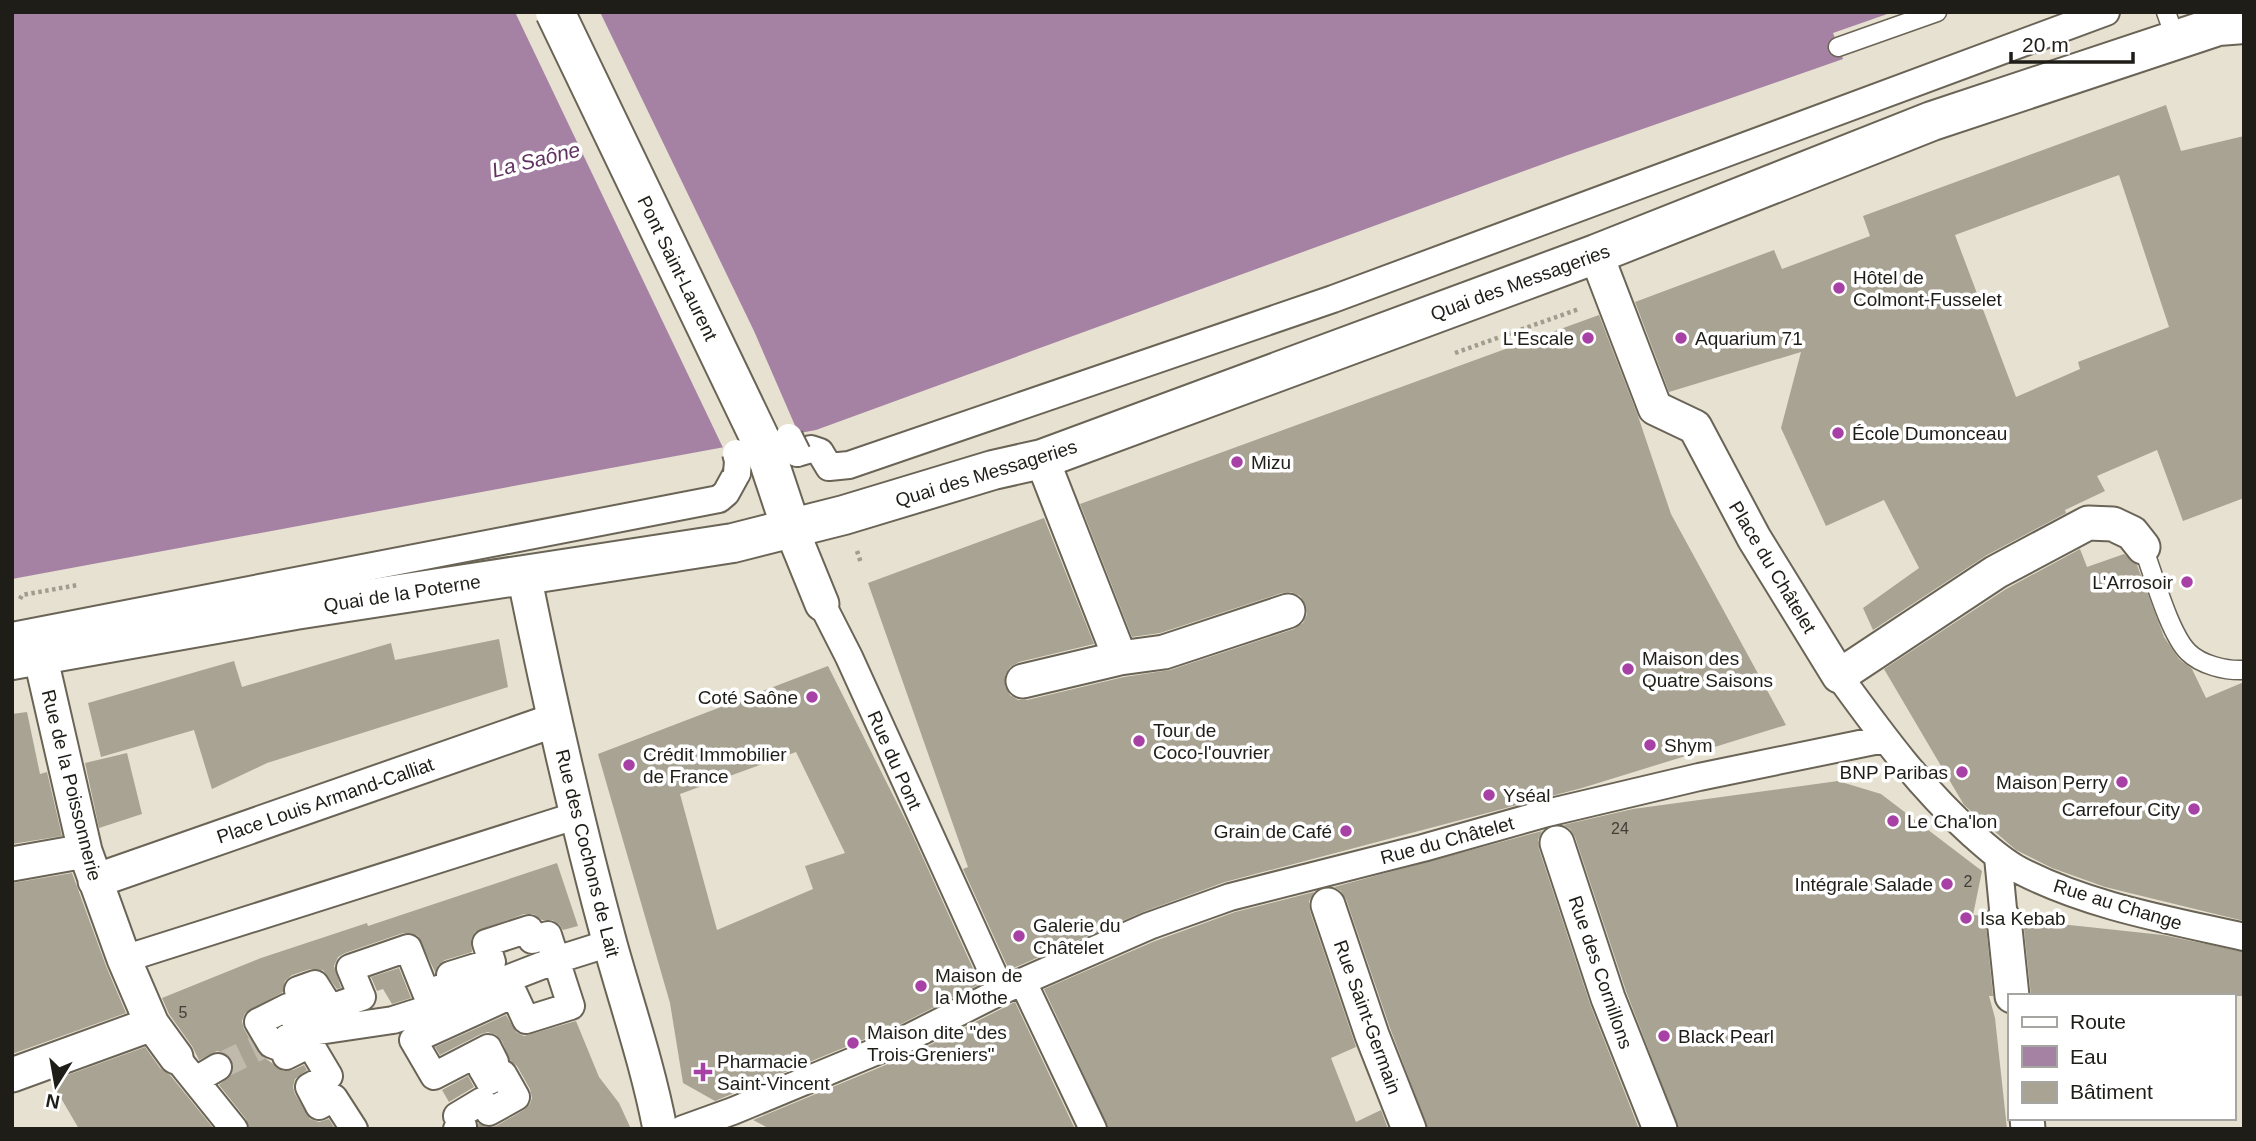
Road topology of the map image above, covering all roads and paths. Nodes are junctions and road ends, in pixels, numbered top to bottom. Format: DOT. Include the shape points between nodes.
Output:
graph roads {
  1 [pos="555,12"];
  2 [pos="1937,12"];
  3 [pos="2106,12"];
  4 [pos="2244,24"];
  5 [pos="2171,26"];
  6 [pos="1838,47"];
  7 [pos="1596,254"];
  8 [pos="767,458"];
  9 [pos="1042,459"];
  10 [pos="792,528"];
  11 [pos="2143,547"];
  12 [pos="524,575"];
  13 [pos="822,604"];
  14 [pos="1288,611"];
  15 [pos="22,650"];
  16 [pos="1120,658"];
  17 [pos="2244,670"];
  18 [pos="1839,676"];
  19 [pos="1023,681"];
  20 [pos="555,720"];
  21 [pos="1884,738"];
  22 [pos="579,816"];
  23 [pos="1551,828"];
  24 [pos="1998,857"];
  25 [pos="12,864"];
  26 [pos="90,866"];
  27 [pos="1324,890"];
  28 [pos="2004,919"];
  29 [pos="2244,937"];
  30 [pos="610,943"];
  31 [pos="124,959"];
  32 [pos="556,960"];
  33 [pos="1012,987"];
  34 [pos="2012,994"];
  35 [pos="152,1024"];
  36 [pos="270,1042"];
  37 [pos="196,1068"];
  38 [pos="12,1075"];
  39 [pos="234,1129"];
  40 [pos="354,1129"];
  41 [pos="457,1129"];
  42 [pos="660,1129"];
  43 [pos="683,1129"];
  44 [pos="1093,1129"];
  45 [pos="1409,1129"];
  46 [pos="1660,1129"];
  1 -- 8 [label="main road, Pont Saint-Laurent, bridge"];
  2 -- 6 [label="lane"];
  3 -- 8 [label="street" via="1334,299 849,466 829,467 820,452 811,449"];
  4 -- 5 [label="main road, Quai des Messageries"];
  5 -- 7 [label="main road, Quai des Messageries"];
  7 -- 9 [label="main road, Quai des Messageries"];
  7 -- 18 [label="street, Place du Châtelet" via="1656,408 1695,427 1754,538"];
  8 -- 10 [label="main road, Pont Saint-Laurent"];
  8 -- 15 [label="street, Quai de la Poterne" via="719,499"];
  9 -- 10 [label="main road, Quai des Messageries"];
  9 -- 16 [label="street"];
  10 -- 12 [label="main road, Quai de la Poterne" via="733,543"];
  10 -- 13 [label="street, Rue du Pont"];
  11 -- 17 [label="lane" via="2176,635 2188,653 2209,665"];
  11 -- 18 [label="street" via="2132,533 2113,524 2088,523 1996,572"];
  12 -- 15 [label="main road, Quai de la Poterne"];
  12 -- 20 [label="street, Rue des Cochons de Lait"];
  13 -- 33 [label="street, Rue du Pont"];
  14 -- 16 [label="street" via="1164,652"];
  15 -- 26 [label="street, Rue de la Poissonnerie"];
  16 -- 19 [label="street"];
  18 -- 21 [label="street, Place du Châtelet"];
  20 -- 22 [label="street, Rue des Cochons de Lait"];
  20 -- 26 [label="street, Place Louis Armand-Calliat"];
  21 -- 23 [label="street, Rue du Châtelet" via="1712,774"];
  21 -- 24 [label="street, Place du Châtelet" via="1909,771"];
  22 -- 30 [label="street, Rue des Cochons de Lait"];
  22 -- 31 [label="street"];
  23 -- 27 [label="street, Rue du Châtelet"];
  23 -- 46 [label="street, Rue des Cornillons" via="1608,998"];
  24 -- 28 [label="street"];
  24 -- 29 [label="street, Rue au Change" via="2060,888 2112,905"];
  25 -- 26 [label="street, Place Louis Armand-Calliat"];
  26 -- 31 [label="street, Rue de la Poissonnerie"];
  27 -- 33 [label="street, Rue du Châtelet" via="1230,897 1172,917"];
  27 -- 45 [label="street, Rue Saint-Germain"];
  28 -- 34 [label="street"];
  30 -- 32 [label="street"];
  30 -- 42 [label="street, Rue des Cochons de Lait"];
  31 -- 35 [label="street, Rue de la Poissonnerie"];
  32 -- 36 [label="street" via="393,1020"];
  32 -- 36 [label="street" via="548,935 532,940 529,929 486,943 492,962 450,975 453,984 426,993 408,948 380,956 350,968 362,997 330,1008 315,984 298,990 308,1020 300,1023 293,1019 288,1007 258,1022"];
  32 -- 41 [label="street" via="570,1006 526,1020 514,994 413,1040 434,1076 488,1048 495,1062 482,1069 489,1081 503,1074 516,1097 489,1112 482,1101 457,1115 463,1126"];
  33 -- 43 [label="street, Rue du Châtelet" via="906,1039"];
  33 -- 44 [label="street, Rue du Pont"];
  35 -- 37 [label="street, Rue de la Poissonnerie"];
  35 -- 38 [label="street"];
  36 -- 40 [label="street" via="284,1049 286,1056 310,1044 329,1076 309,1087 319,1106 334,1098"];
  37 -- 39 [label="street, Rue de la Poissonnerie"];
}
